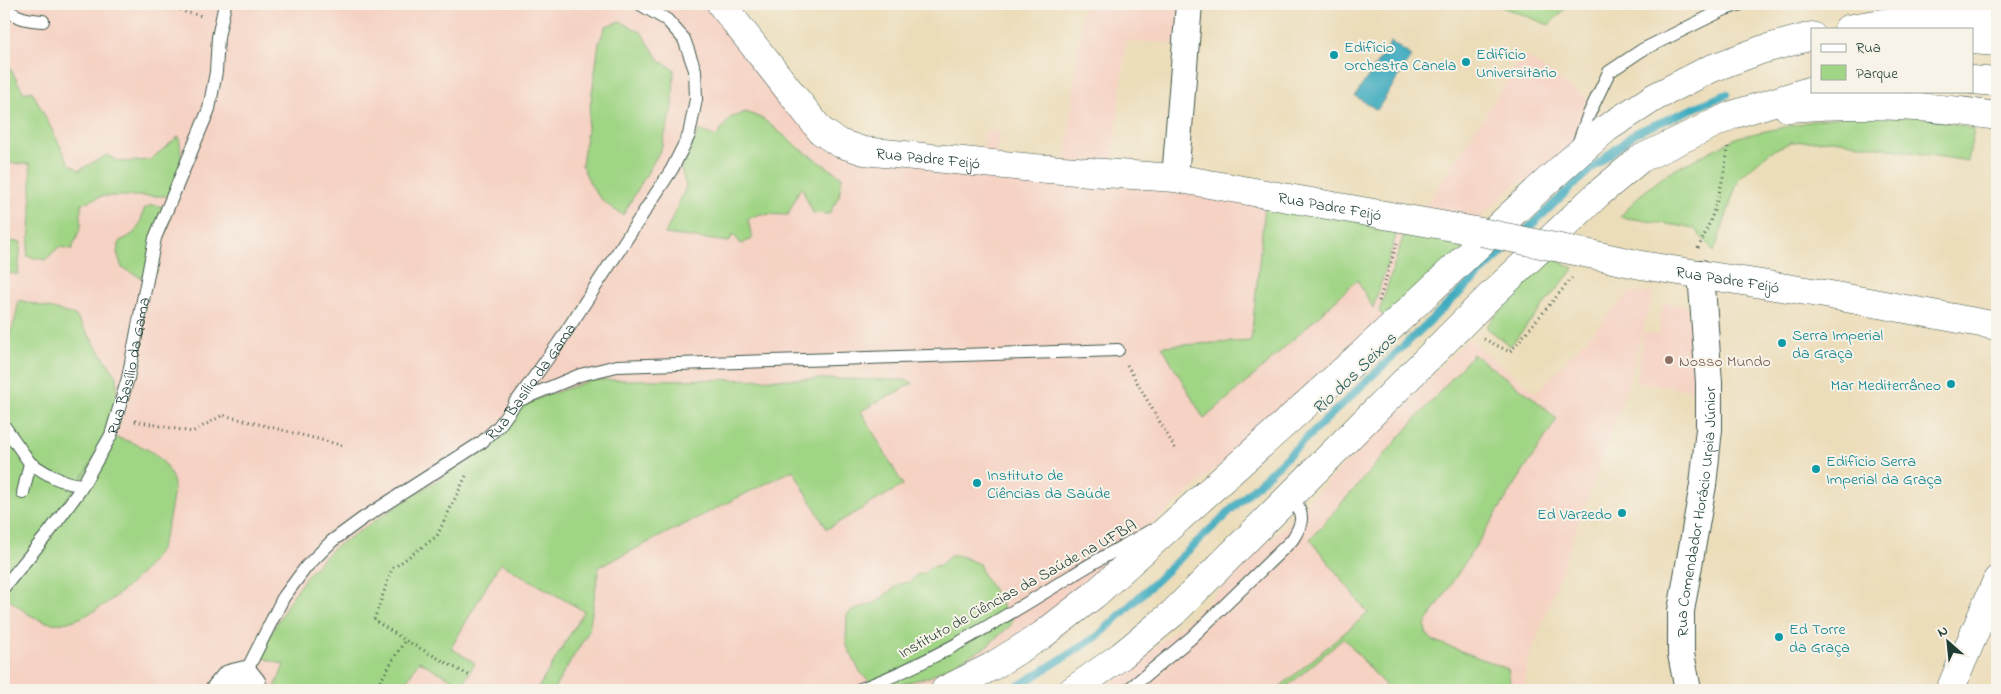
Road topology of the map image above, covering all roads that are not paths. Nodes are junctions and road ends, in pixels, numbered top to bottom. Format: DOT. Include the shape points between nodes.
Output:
graph roads {
  1 [pos="225,4"];
  2 [pos="640,4"];
  3 [pos="721,4"];
  4 [pos="1189,4"];
  5 [pos="1741,4"];
  6 [pos="4,7"];
  7 [pos="1997,14"];
  8 [pos="43,21"];
  9 [pos="1853,28"];
  10 [pos="1811,36"];
  11 [pos="1974,40"];
  12 [pos="1997,42"];
  13 [pos="1811,45"];
  14 [pos="1760,50"];
  15 [pos="1974,80"];
  16 [pos="1997,82"];
  17 [pos="1811,90"];
  18 [pos="1738,113"];
  19 [pos="1997,116"];
  20 [pos="1574,157"];
  21 [pos="1175,178"];
  22 [pos="1694,272"];
  23 [pos="1997,326"];
  24 [pos="1118,350"];
  25 [pos="515,402"];
  26 [pos="4,426"];
  27 [pos="30,463"];
  28 [pos="83,485"];
  29 [pos="23,493"];
  30 [pos="1292,493"];
  31 [pos="1189,510"];
  32 [pos="1997,580"];
  33 [pos="4,587"];
  34 [pos="249,682"];
  35 [pos="218,690"];
  36 [pos="858,690"];
  37 [pos="945,690"];
  38 [pos="1073,690"];
  39 [pos="1128,690"];
  40 [pos="1688,690"];
  41 [pos="1950,690"];
  1 -- 28 [label="lane, Rua Basílio da Gama" via="209,109 155,238 128,378 111,435"];
  2 -- 25 [label="lane, Rua Basílio da Gama" via="667,20 684,39 695,70 696,99 689,135 667,177 558,344"];
  3 -- 21 [label="main road, Rua Padre Feijó" via="820,131 839,143 874,152"];
  4 -- 21 [label="street"];
  5 -- 20 [label="lane" via="1642,50 1609,72 1588,116"];
  6 -- 8 [label="lane" via="20,18"];
  7 -- 9 [label="main road" via="1886,22"];
  10 -- 14 [label="main road"];
  11 -- 12 [label="main road"];
  13 -- 14 [label="main road"];
  14 -- 20 [label="main road" via="1710,69 1654,97 1607,128"];
  15 -- 16 [label="main road"];
  17 -- 18 [label="main road"];
  18 -- 19 [label="main road" via="1823,105 1890,104"];
  18 -- 30 [label="main road" via="1640,159 1598,194"];
  20 -- 31 [label="main road" via="1363,354"];
  21 -- 22 [label="main road, Rua Padre Feijó, bridge" via="1440,224 1640,265"];
  22 -- 23 [label="main road, Rua Padre Feijó"];
  22 -- 40 [label="street, Rua Comendador Horácio Urpia Júnior" via="1709,383 1709,429 1703,485 1681,611 1681,654"];
  24 -- 25 [label="lane" via="617,366 580,375"];
  25 -- 34 [label="lane, Rua Basílio da Gama" via="499,426 482,442 332,540 306,567 283,598"];
  26 -- 27 [label="lane"];
  27 -- 28 [label="lane" via="51,477"];
  27 -- 29 [label="lane"];
  28 -- 33 [label="lane, Rua Basílio da Gama"];
  30 -- 38 [label="main road" via="1173,612 1121,656"];
  30 -- 39 [label="lane" via="1301,513 1301,526 1292,540 1192,638"];
  31 -- 36 [label="lane, Instituto de Ciências da Saúde na UFBA" via="1075,573 998,621 906,670"];
  31 -- 37 [label="main road" via="1094,595 1042,636"];
  32 -- 41 [label="main road"];
  34 -- 35 [label="street, Rua Basílio da Gama" via="229,678"];
}
